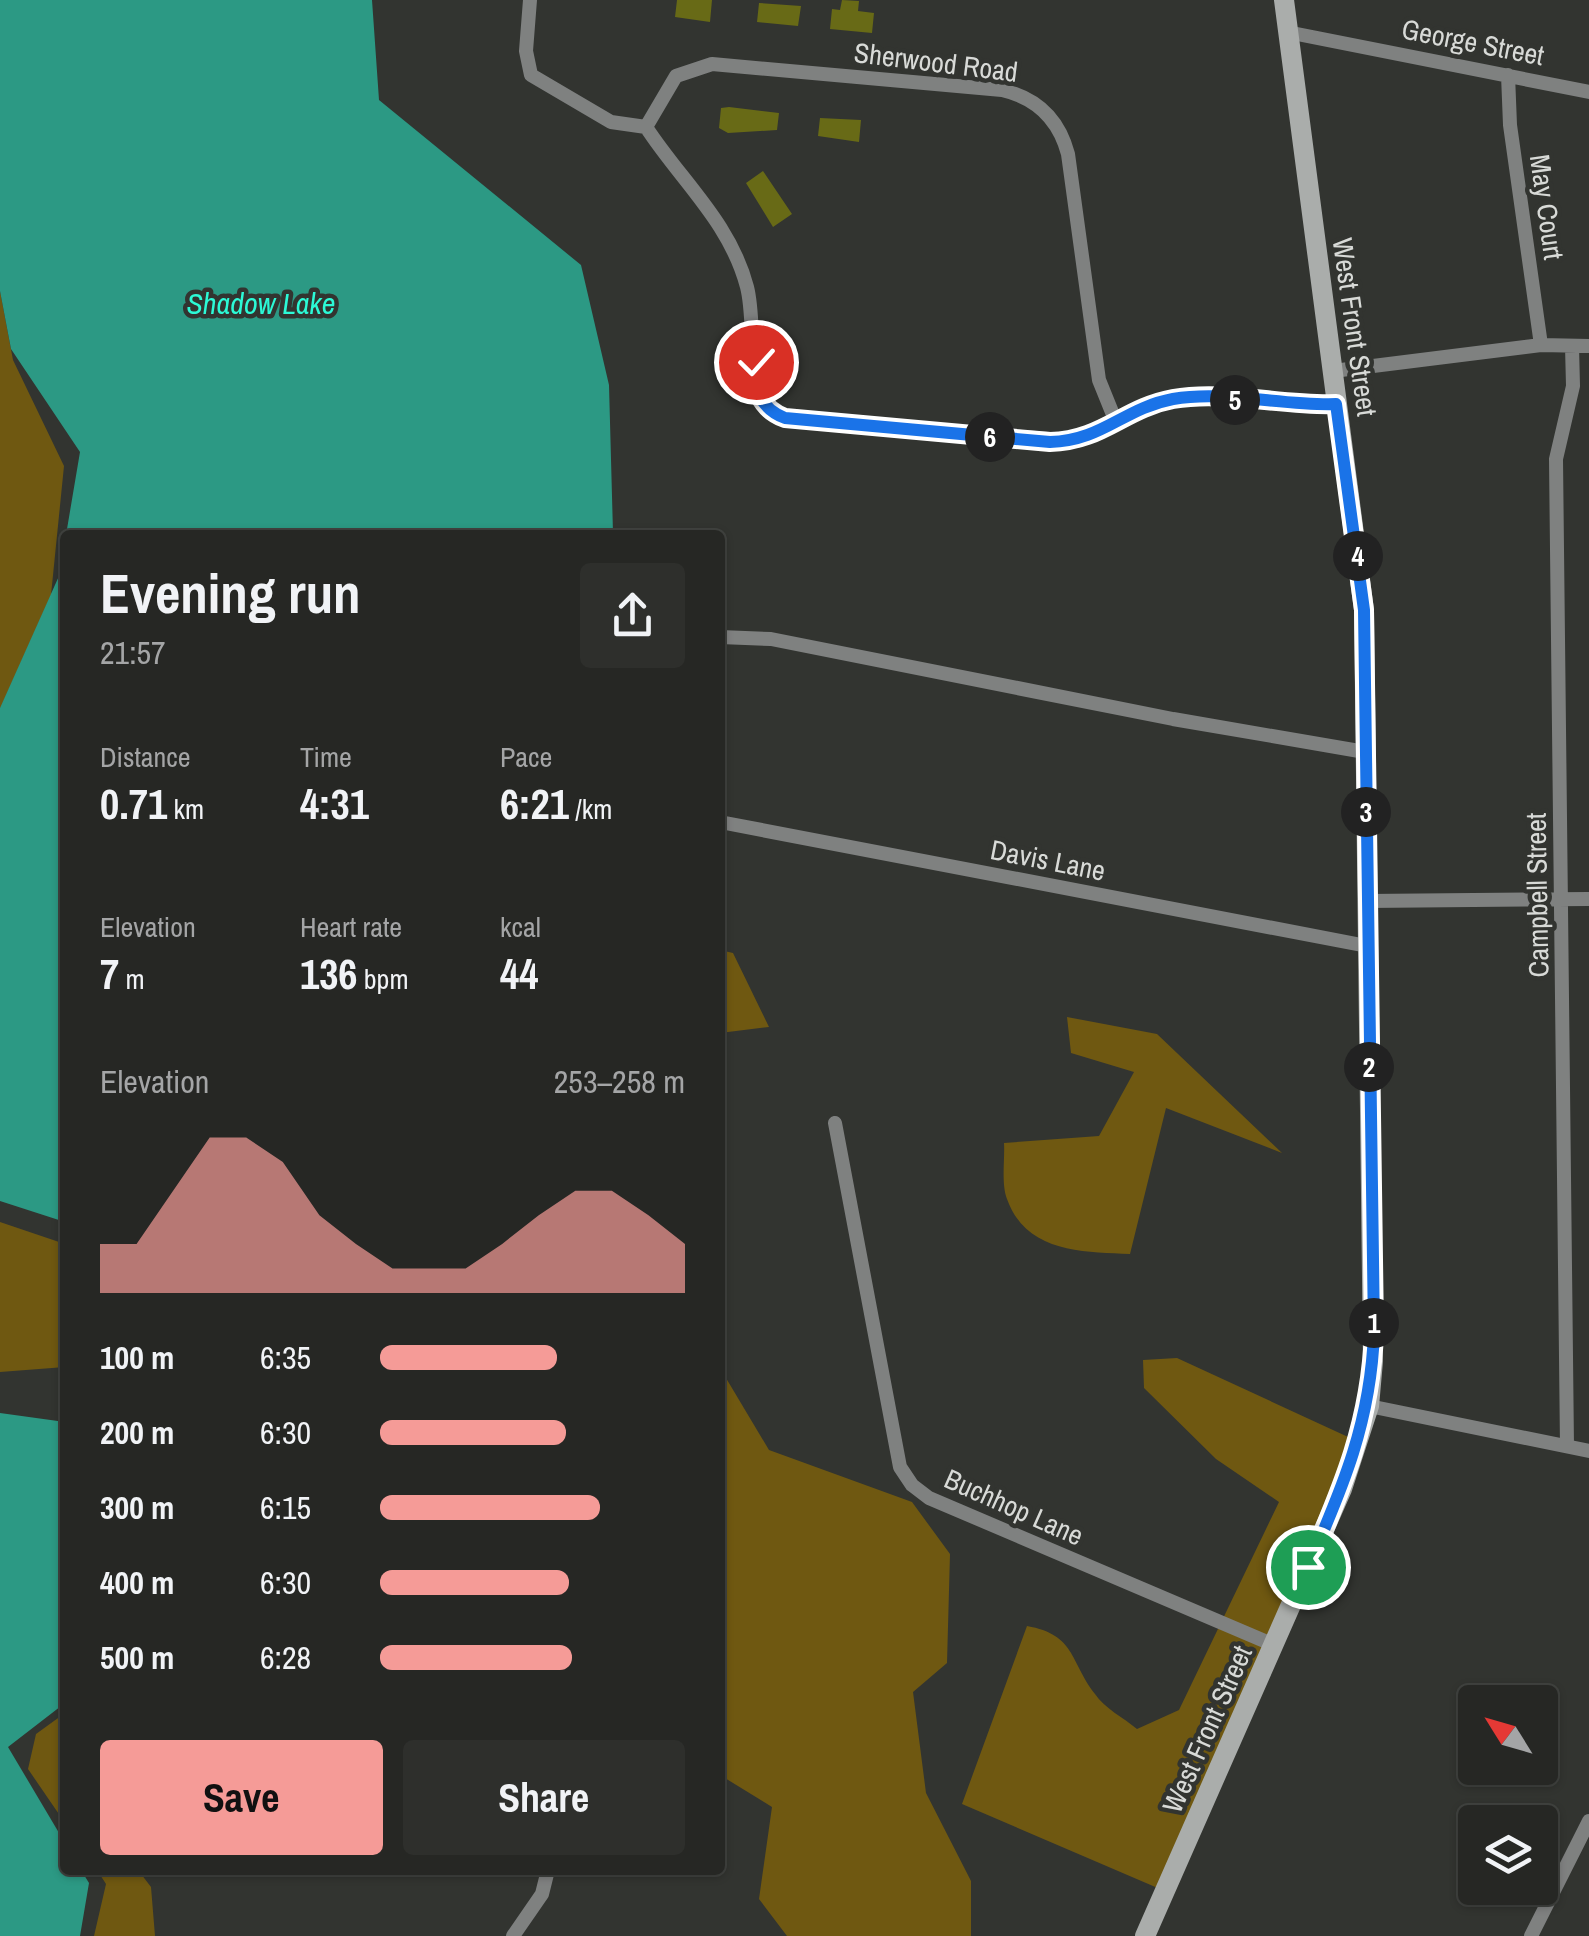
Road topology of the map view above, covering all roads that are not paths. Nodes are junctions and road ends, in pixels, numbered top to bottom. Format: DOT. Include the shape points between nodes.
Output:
graph roads {
  1 [pos="530,0"];
  2 [pos="1284,0"];
  3 [pos="1288,32"];
  4 [pos="1508,75"];
  5 [pos="1589,92"];
  6 [pos="646,127"];
  7 [pos="1541,345"];
  8 [pos="1572,346"];
  9 [pos="1589,346"];
  10 [pos="1332,371"];
  11 [pos="1336,404"];
  12 [pos="1116,422"];
  13 [pos="725,637"];
  14 [pos="1365,752"];
  15 [pos="725,823"];
  16 [pos="1562,899"];
  17 [pos="1589,899"];
  18 [pos="1367,901"];
  19 [pos="1366,946"];
  20 [pos="835,1124"];
  21 [pos="1369,1406"];
  22 [pos="1567,1446"];
  23 [pos="1589,1452"];
  24 [pos="1274,1645"];
  25 [pos="1589,1822"];
  26 [pos="547,1875"];
  27 [pos="513,1936"];
  28 [pos="1145,1936"];
  29 [pos="1532,1936"];
  1 -- 6 [label="street" via="531,75 611,122"];
  2 -- 3 [label="street, West Front Street"];
  3 -- 4 [label="street, George Street"];
  3 -- 10 [label="street, West Front Street"];
  4 -- 5 [label="street, George Street"];
  4 -- 7 [label="street, May Court"];
  6 -- 12 [label="street" via="733,248 752,307 754,380 774,414 1050,442 1078,442"];
  6 -- 12 [label="street, Sherwood Road" via="676,76 712,64 1002,90 1032,100 1057,126 1068,154 1099,380"];
  7 -- 8 [label="street"];
  7 -- 10 [label="street"];
  8 -- 9 [label="street"];
  8 -- 16 [label="street, Campbell Street" via="1573,386 1556,459"];
  10 -- 11 [label="street, West Front Street"];
  11 -- 12 [label="street" via="1182,398"];
  11 -- 14 [label="street, West Front Street" via="1362,591"];
  13 -- 14 [label="street" via="770,639"];
  14 -- 18 [label="street, West Front Street"];
  15 -- 19 [label="street, Davis Lane"];
  16 -- 17 [label="street"];
  16 -- 18 [label="street"];
  16 -- 22 [label="street, Campbell Street"];
  18 -- 19 [label="street, West Front Street"];
  19 -- 21 [label="street, West Front Street" via="1374,1316"];
  20 -- 24 [label="street, Buchhop Lane" via="888,1418 900,1467 912,1485 929,1498"];
  21 -- 22 [label="street"];
  21 -- 24 [label="street, West Front Street" via="1342,1489"];
  22 -- 23 [label="street"];
  24 -- 28 [label="street, West Front Street"];
  25 -- 29 [label="street"];
  26 -- 27 [label="street" via="542,1894"];
}
